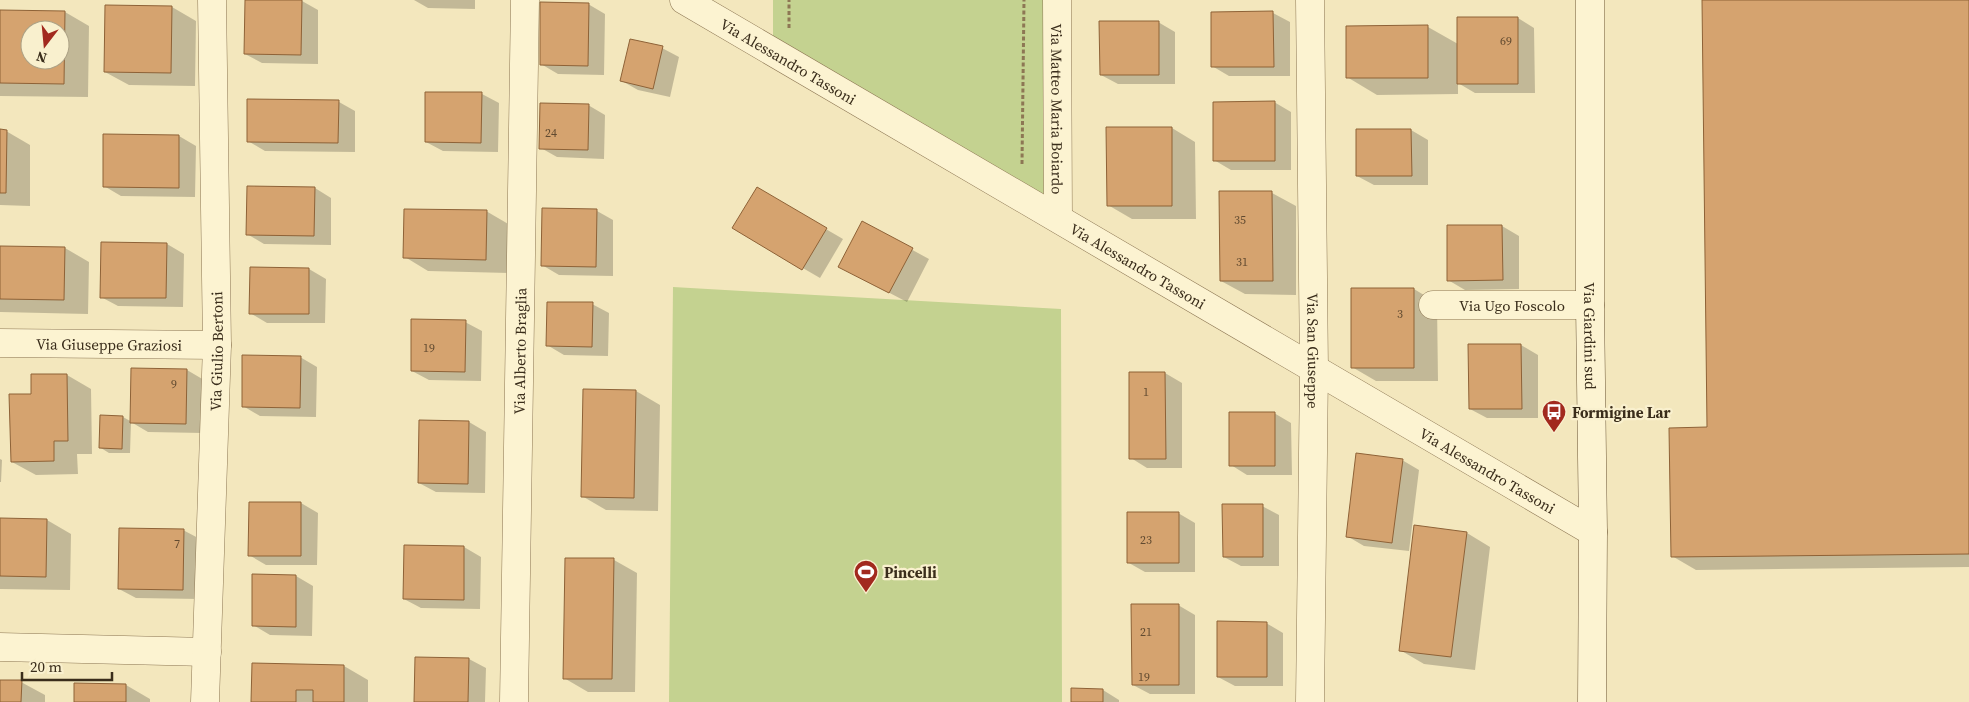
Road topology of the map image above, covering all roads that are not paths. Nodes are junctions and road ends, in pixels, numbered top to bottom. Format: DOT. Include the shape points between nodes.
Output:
graph roads {
  1 [pos="212,0"];
  2 [pos="525,0"];
  3 [pos="684,0"];
  4 [pos="1057,0"];
  5 [pos="1310,0"];
  6 [pos="1590,0"];
  7 [pos="1058,218"];
  8 [pos="1433,304"];
  9 [pos="1590,305"];
  10 [pos="0,343"];
  11 [pos="217,345"];
  12 [pos="1314,370"];
  13 [pos="1593,532"];
  14 [pos="0,647"];
  15 [pos="207,652"];
  16 [pos="206,702"];
  17 [pos="514,702"];
  18 [pos="1310,702"];
  19 [pos="1592,702"];
  1 -- 11 [label="street, Via Giulio Bertoni"];
  2 -- 17 [label="street, Via Alberto Braglia"];
  3 -- 7 [label="street, Via Alessandro Tassoni"];
  4 -- 7 [label="street, Via Matteo Maria Boiardo"];
  5 -- 12 [label="street, Via San Giuseppe"];
  6 -- 9 [label="street, Via Giardini sud"];
  7 -- 12 [label="street, Via Alessandro Tassoni"];
  8 -- 9 [label="street, Via Ugo Foscolo"];
  9 -- 13 [label="street, Via Giardini sud"];
  10 -- 11 [label="street, Via Giuseppe Graziosi"];
  11 -- 15 [label="street, Via Giulio Bertoni"];
  12 -- 13 [label="street, Via Alessandro Tassoni"];
  12 -- 18 [label="street, Via San Giuseppe"];
  13 -- 19 [label="street, Via Giardini sud"];
  14 -- 15 [label="street"];
  15 -- 16 [label="street, Via Giulio Bertoni"];
}
